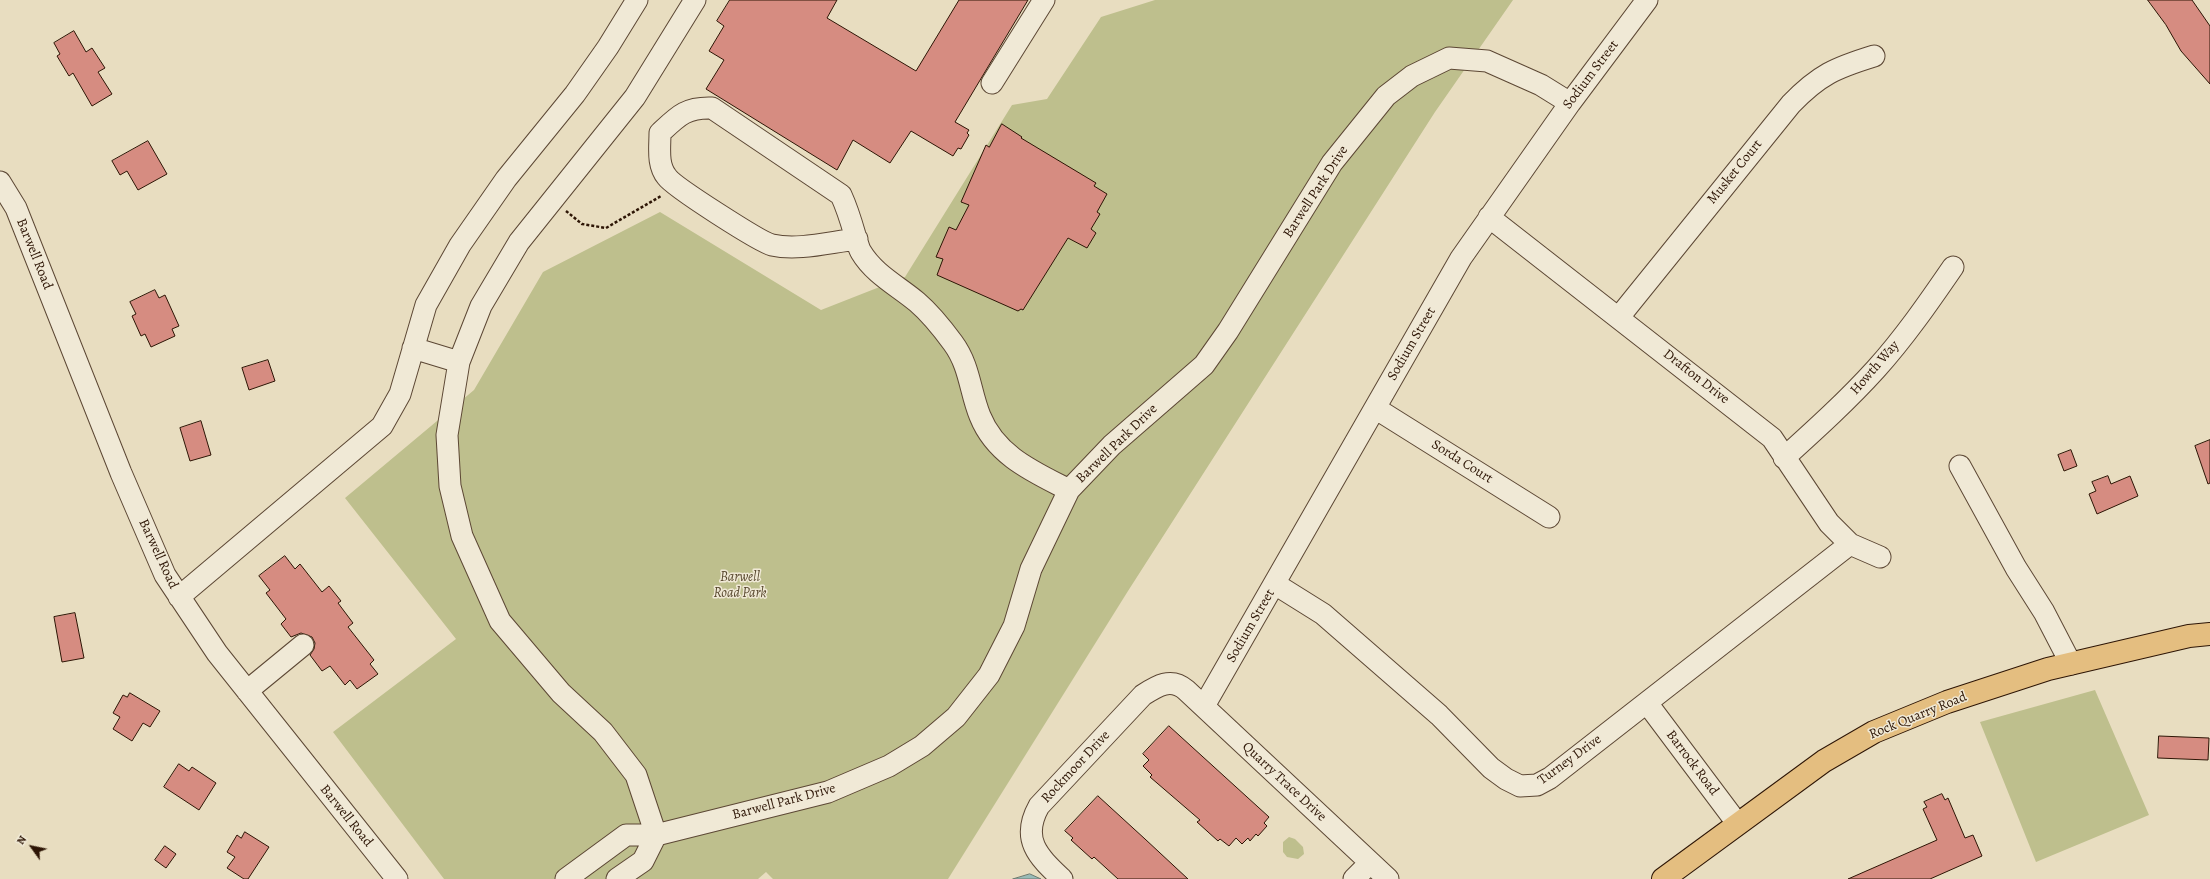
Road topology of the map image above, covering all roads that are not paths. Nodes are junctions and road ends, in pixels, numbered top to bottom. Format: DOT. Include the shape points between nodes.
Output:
graph roads {
  1 [pos="637,0"];
  2 [pos="695,0"];
  3 [pos="1044,0"];
  4 [pos="1647,0"];
  5 [pos="1874,56"];
  6 [pos="992,83"];
  7 [pos="1570,103"];
  8 [pos="0,182"];
  9 [pos="1489,217"];
  10 [pos="856,239"];
  11 [pos="1952,268"];
  12 [pos="1618,317"];
  13 [pos="413,348"];
  14 [pos="459,362"];
  15 [pos="1375,408"];
  16 [pos="1784,458"];
  17 [pos="1960,466"];
  18 [pos="1069,490"];
  19 [pos="1549,517"];
  20 [pos="1850,544"];
  21 [pos="1880,557"];
  22 [pos="1275,584"];
  23 [pos="179,597"];
  24 [pos="2210,634"];
  25 [pos="303,645"];
  26 [pos="2072,664"];
  27 [pos="1181,685"];
  28 [pos="247,691"];
  29 [pos="1647,703"];
  30 [pos="1204,706"];
  31 [pos="1737,824"];
  32 [pos="656,835"];
  33 [pos="1370,863"];
  34 [pos="397,879"];
  35 [pos="566,879"];
  36 [pos="617,879"];
  37 [pos="1062,879"];
  38 [pos="1354,879"];
  39 [pos="1388,879"];
  40 [pos="1663,879"];
  1 -- 13 [label="street" via="575,94 506,179 460,245 426,305"];
  2 -- 14 [label="street" via="635,96 519,242 480,306"];
  3 -- 6 [label="street"];
  4 -- 7 [label="street, Sodium Street"];
  5 -- 12 [label="street, Musket Court" via="1842,66 1817,79 1790,104"];
  7 -- 9 [label="street, Sodium Street"];
  7 -- 18 [label="street, Barwell Park Drive" via="1541,85 1487,61 1449,58 1412,76 1386,96 1332,163 1228,331 1204,365 1112,445"];
  8 -- 23 [label="street, Barwell Road" via="16,208 122,473 165,575"];
  9 -- 12 [label="street, Drafton Drive"];
  9 -- 15 [label="street, Sodium Street" via="1461,258"];
  10 -- 10 [label="street" via="841,195 712,108 697,107 680,114 660,133 659,158 667,177 706,206 771,245 795,247"];
  10 -- 18 [label="street" via="860,252 879,274 917,302 938,322 957,348 972,382 980,416 997,445 1022,466"];
  11 -- 16 [label="street, Howth Way" via="1924,309 1877,368 1837,410"];
  12 -- 16 [label="street, Drafton Drive" via="1772,438"];
  13 -- 14 [label="street"];
  13 -- 23 [label="street" via="400,394 382,426"];
  14 -- 32 [label="street" via="447,435 450,486 462,536 500,621 561,693 603,732 636,775"];
  15 -- 19 [label="street, Sorda Court"];
  15 -- 22 [label="street, Sodium Street"];
  16 -- 20 [label="street, Drafton Drive" via="1829,523"];
  17 -- 26 [label="street"];
  18 -- 32 [label="street, Barwell Park Drive" via="1030,569 1014,626 989,674 956,717 922,746 889,766 828,792"];
  20 -- 21 [label="street, Drafton Drive"];
  20 -- 29 [label="street, Turney Drive"];
  22 -- 29 [label="street, Turney Drive" via="1323,614 1439,715 1491,768 1520,786 1537,786 1550,778"];
  22 -- 30 [label="street, Sodium Street"];
  23 -- 28 [label="street, Barwell Road" via="217,653"];
  24 -- 26 [label="main road, Rock Quarry Road" via="2189,636"];
  25 -- 28 [label="street"];
  26 -- 31 [label="main road, Rock Quarry Road" via="2048,669 1947,702 1874,732 1824,761"];
  27 -- 30 [label="street, Quarry Trace Drive"];
  27 -- 37 [label="street, Rockmoor Drive" via="1161,683 1143,695 1039,806 1032,820 1034,849"];
  28 -- 34 [label="street, Barwell Road"];
  29 -- 31 [label="street, Barrock Road"];
  30 -- 33 [label="street, Quarry Trace Drive"];
  31 -- 40 [label="main road, Rock Quarry Road"];
  32 -- 35 [label="street, Barwell Park Drive" via="626,835"];
  32 -- 36 [label="street" via="643,861"];
  33 -- 38 [label="street"];
  33 -- 39 [label="street, Quarry Trace Drive"];
}
